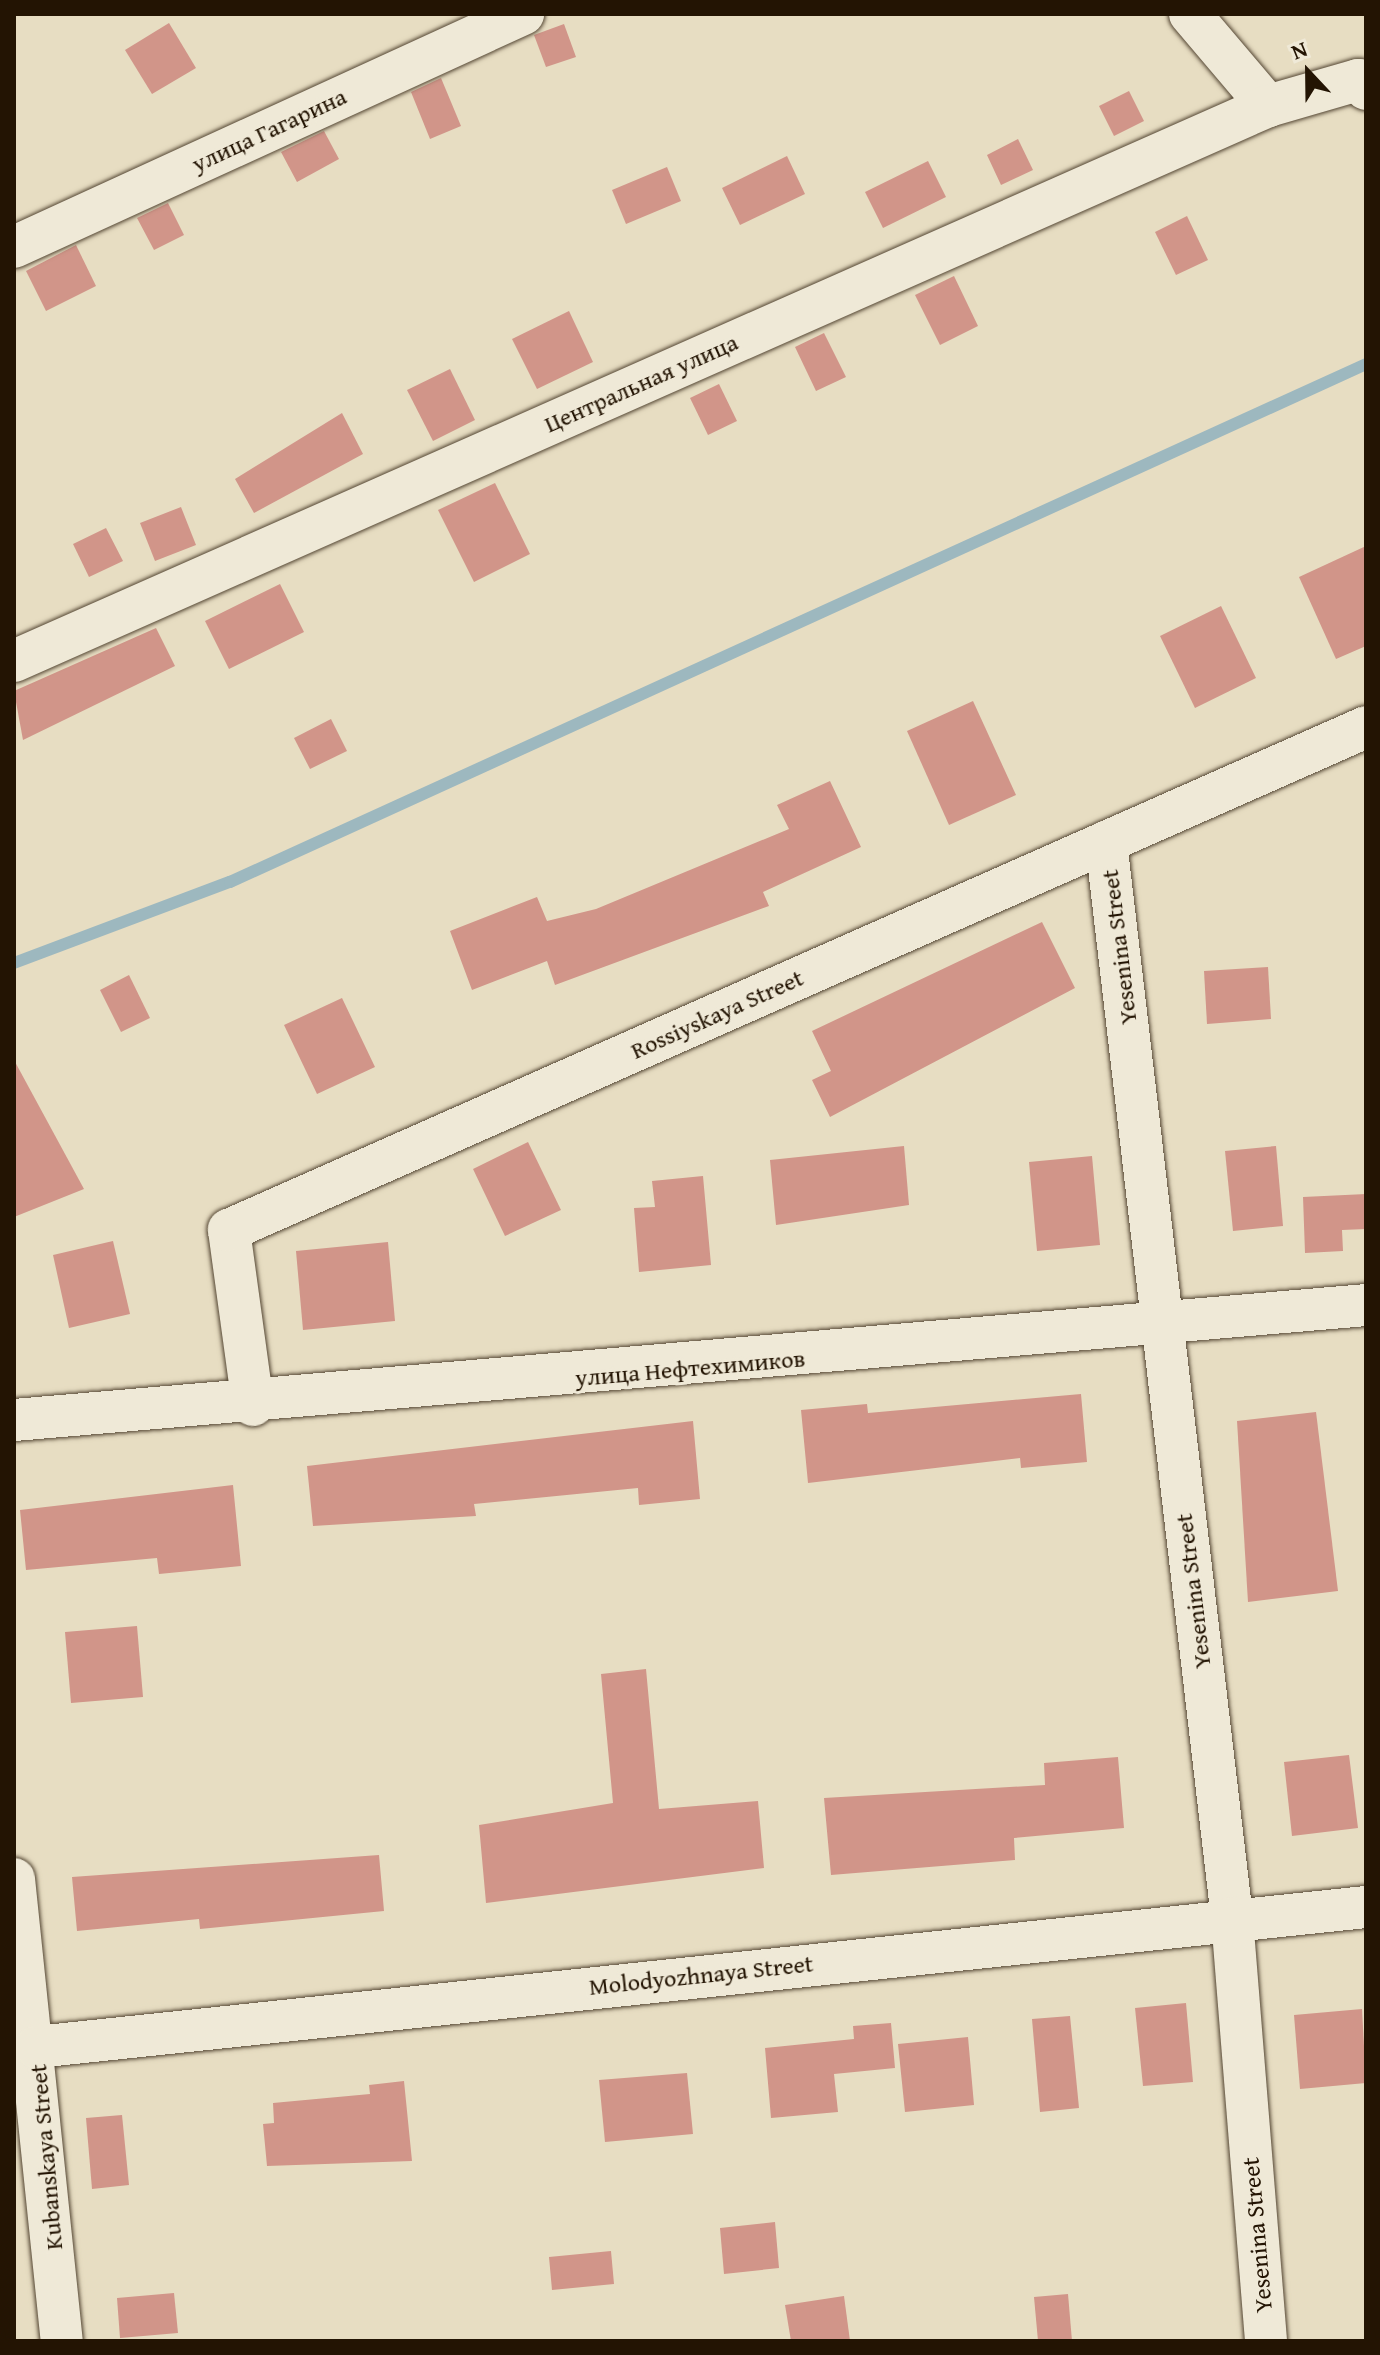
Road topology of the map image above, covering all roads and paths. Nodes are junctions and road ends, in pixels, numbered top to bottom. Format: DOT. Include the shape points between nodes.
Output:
graph roads {
  1 [pos="523,14"];
  2 [pos="1190,14"];
  3 [pos="1366,89"];
  4 [pos="1268,106"];
  5 [pos="14,247"];
  6 [pos="14,661"];
  7 [pos="1366,727"];
  8 [pos="1106,842"];
  9 [pos="1366,1305"];
  10 [pos="1162,1328"];
  11 [pos="253,1405"];
  12 [pos="14,1420"];
  13 [pos="14,1879"];
  14 [pos="1366,1907"];
  15 [pos="1232,1918"];
  16 [pos="36,2047"];
  17 [pos="62,2341"];
  18 [pos="1266,2341"];
  1 -- 5 [label="street, улица Гагарина"];
  2 -- 4 [label="street"];
  3 -- 4 [label="street, Центральная улица" via="1358,80"];
  4 -- 6 [label="street, Центральная улица"];
  7 -- 8 [label="street, Rossiyskaya Street"];
  8 -- 10 [label="street, Yesenina Street"];
  8 -- 11 [label="street, Rossiyskaya Street" via="229,1230"];
  9 -- 10 [label="street, улица Нефтехимиков"];
  10 -- 11 [label="street, улица Нефтехимиков"];
  10 -- 15 [label="street, Yesenina Street"];
  11 -- 12 [label="street, улица Нефтехимиков"];
  13 -- 16 [label="street, Kubanskaya Street"];
  14 -- 15 [label="street, Molodyozhnaya Street"];
  15 -- 16 [label="street, Molodyozhnaya Street"];
  15 -- 18 [label="street, Yesenina Street"];
  16 -- 17 [label="street, Kubanskaya Street"];
}
